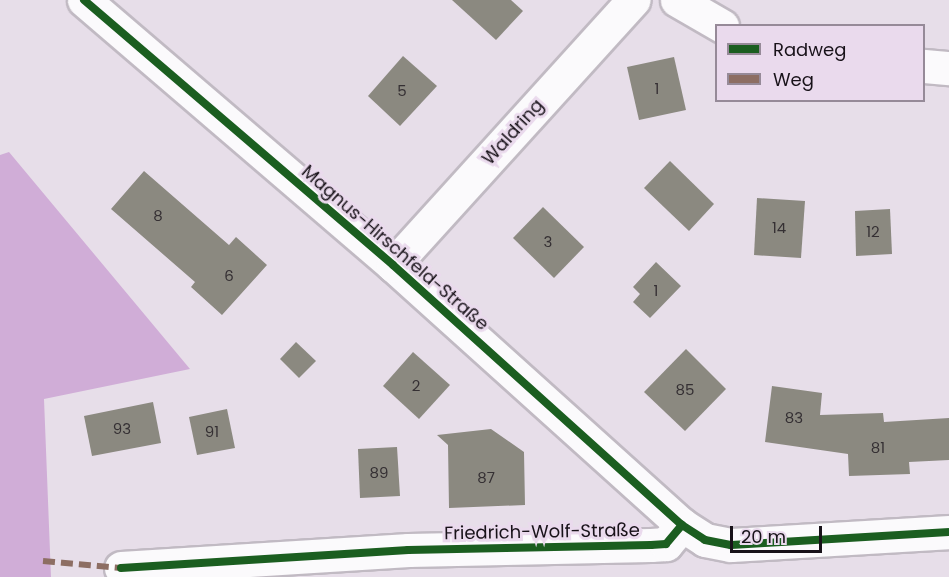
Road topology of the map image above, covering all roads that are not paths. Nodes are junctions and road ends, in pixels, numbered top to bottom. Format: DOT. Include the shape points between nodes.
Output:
graph roads {
  1 [pos="84,0"];
  2 [pos="633,0"];
  3 [pos="677,0"];
  4 [pos="719,24"];
  5 [pos="925,66"];
  6 [pos="949,68"];
  7 [pos="393,265"];
  8 [pos="682,525"];
  9 [pos="949,532"];
  10 [pos="408,563"];
  11 [pos="121,568"];
  1 -- 7 [label="street, Magnus-Hirschfeld-Straße"];
  2 -- 7 [label="street, Waldring"];
  3 -- 4 [label="street"];
  5 -- 6 [label="street"];
  7 -- 8 [label="street, Magnus-Hirschfeld-Straße"];
  8 -- 9 [label="street" via="705,540 731,545"];
  8 -- 10 [label="street, Friedrich-Wolf-Straße" via="666,544"];
  10 -- 11 [label="street, Friedrich-Wolf-Straße"];
}
